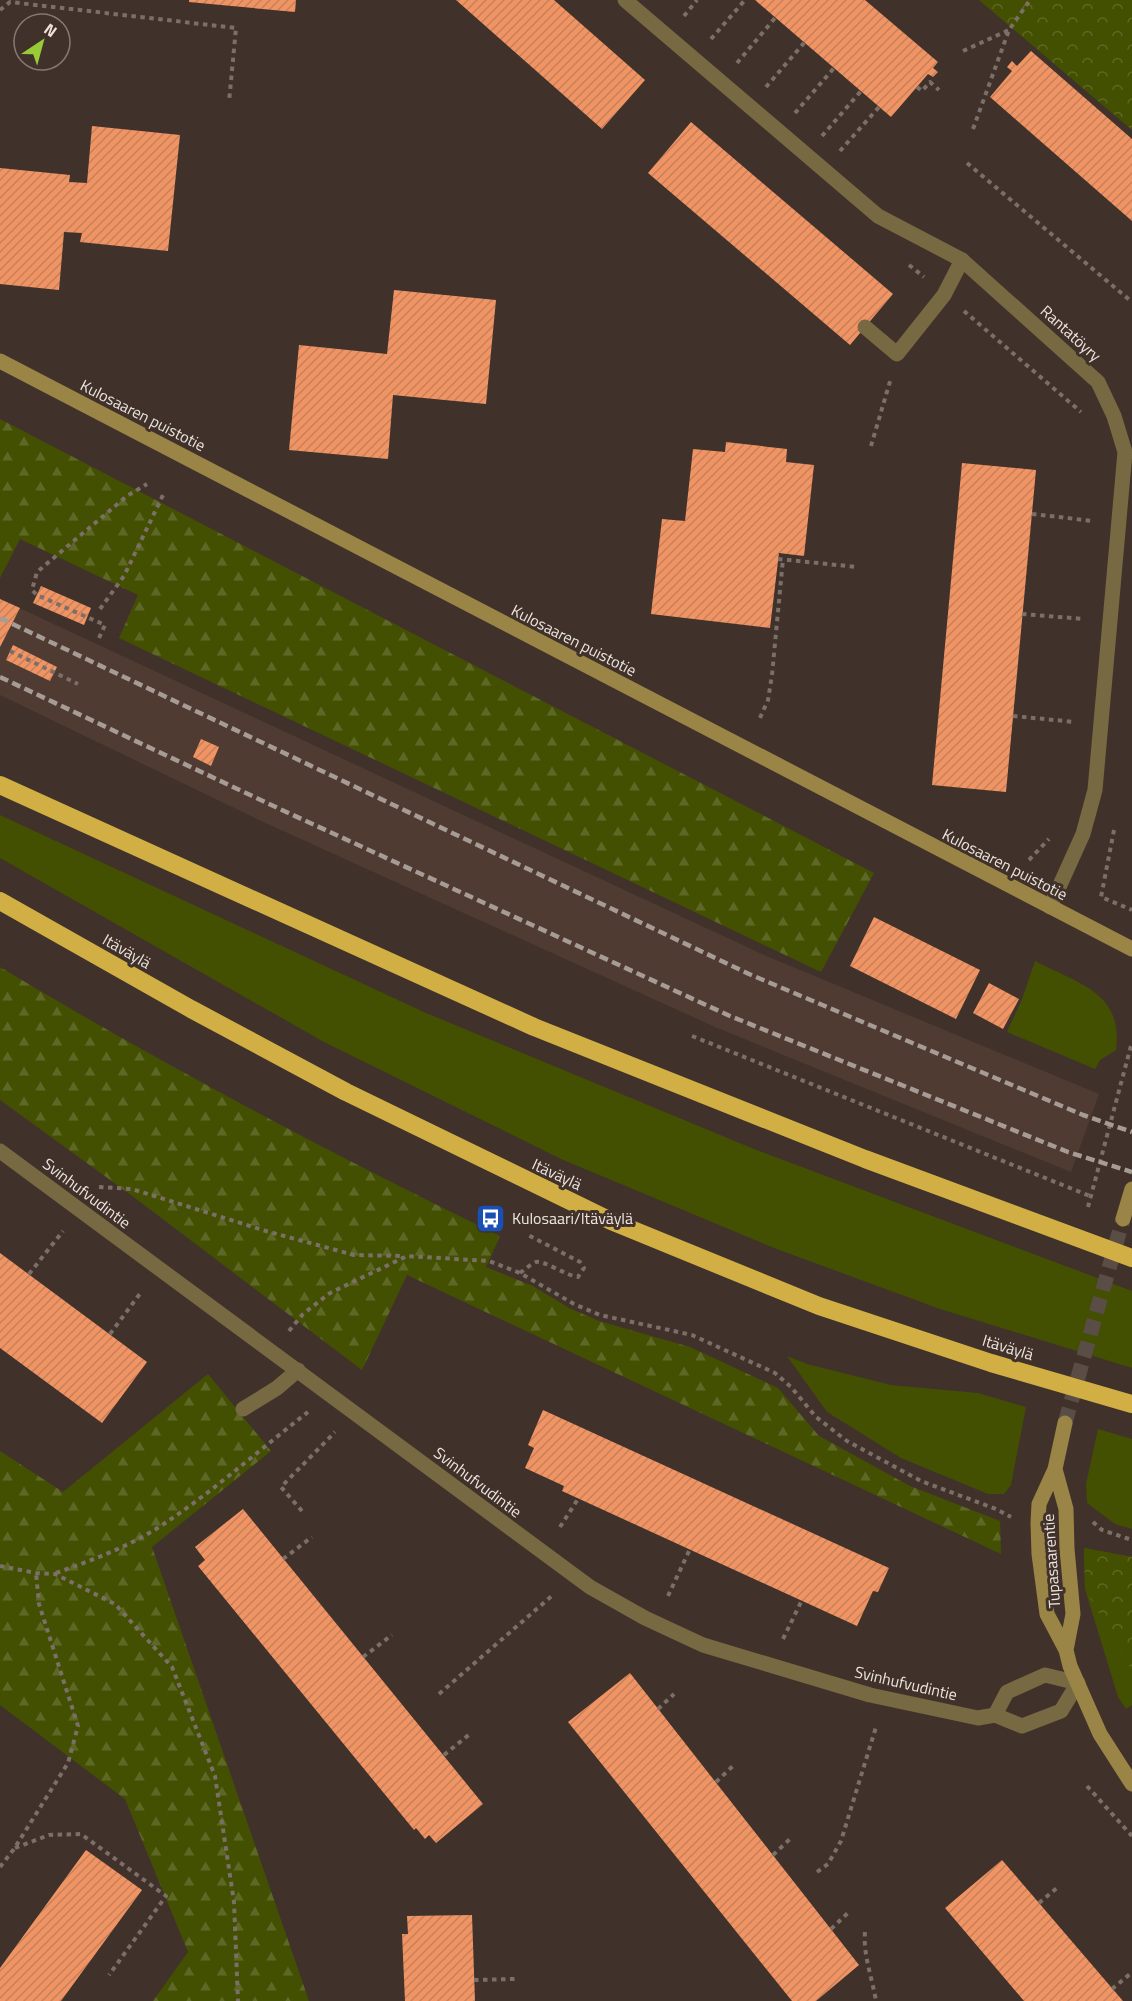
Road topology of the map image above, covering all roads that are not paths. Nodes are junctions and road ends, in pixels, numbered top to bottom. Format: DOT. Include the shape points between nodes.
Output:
graph roads {
  1 [pos="626,0"];
  2 [pos="962,260"];
  3 [pos="865,327"];
  4 [pos="0,361"];
  5 [pos="0,785"];
  6 [pos="0,901"];
  7 [pos="1050,907"];
  8 [pos="1132,950"];
  9 [pos="0,1150"];
  10 [pos="1132,1189"];
  11 [pos="1123,1219"];
  12 [pos="1132,1258"];
  13 [pos="298,1370"];
  14 [pos="1132,1404"];
  15 [pos="243,1409"];
  16 [pos="1065,1423"];
  17 [pos="1056,1470"];
  18 [pos="1066,1650"];
  19 [pos="1078,1683"];
  20 [pos="995,1716"];
  21 [pos="1132,1784"];
  1 -- 2 [label="street, Rantatöyry" via="878,216"];
  2 -- 3 [label="street" via="944,295 897,354"];
  2 -- 7 [label="street, Rantatöyry" via="1098,382 1125,452 1095,790 1083,834"];
  4 -- 7 [label="street, Kulosaaren puistotie"];
  5 -- 12 [label="highway" via="534,1027 865,1160"];
  6 -- 14 [label="highway, Itäväylä" via="336,1087 611,1221 819,1306 991,1363"];
  7 -- 8 [label="street, Kulosaaren puistotie"];
  9 -- 13 [label="street, Svinhufvudintie"];
  10 -- 11 [label="street"];
  13 -- 15 [label="street" via="278,1388"];
  13 -- 20 [label="street, Svinhufvudintie" via="590,1587 645,1618 704,1645 870,1695 978,1718"];
  16 -- 17 [label="street, Tupasaarentie"];
  17 -- 18 [label="street, Tupasaarentie" via="1066,1509 1073,1614"];
  17 -- 18 [label="street, Tupasaarentie" via="1039,1504 1039,1544 1047,1614"];
  18 -- 19 [label="street, Tupasaarentie"];
  19 -- 20 [label="street" via="1045,1675 1007,1692"];
  19 -- 20 [label="street, Svinhufvudintie" via="1061,1711 1044,1719 1022,1726"];
  19 -- 21 [label="street, Tupasaarentie" via="1100,1734"];
}
